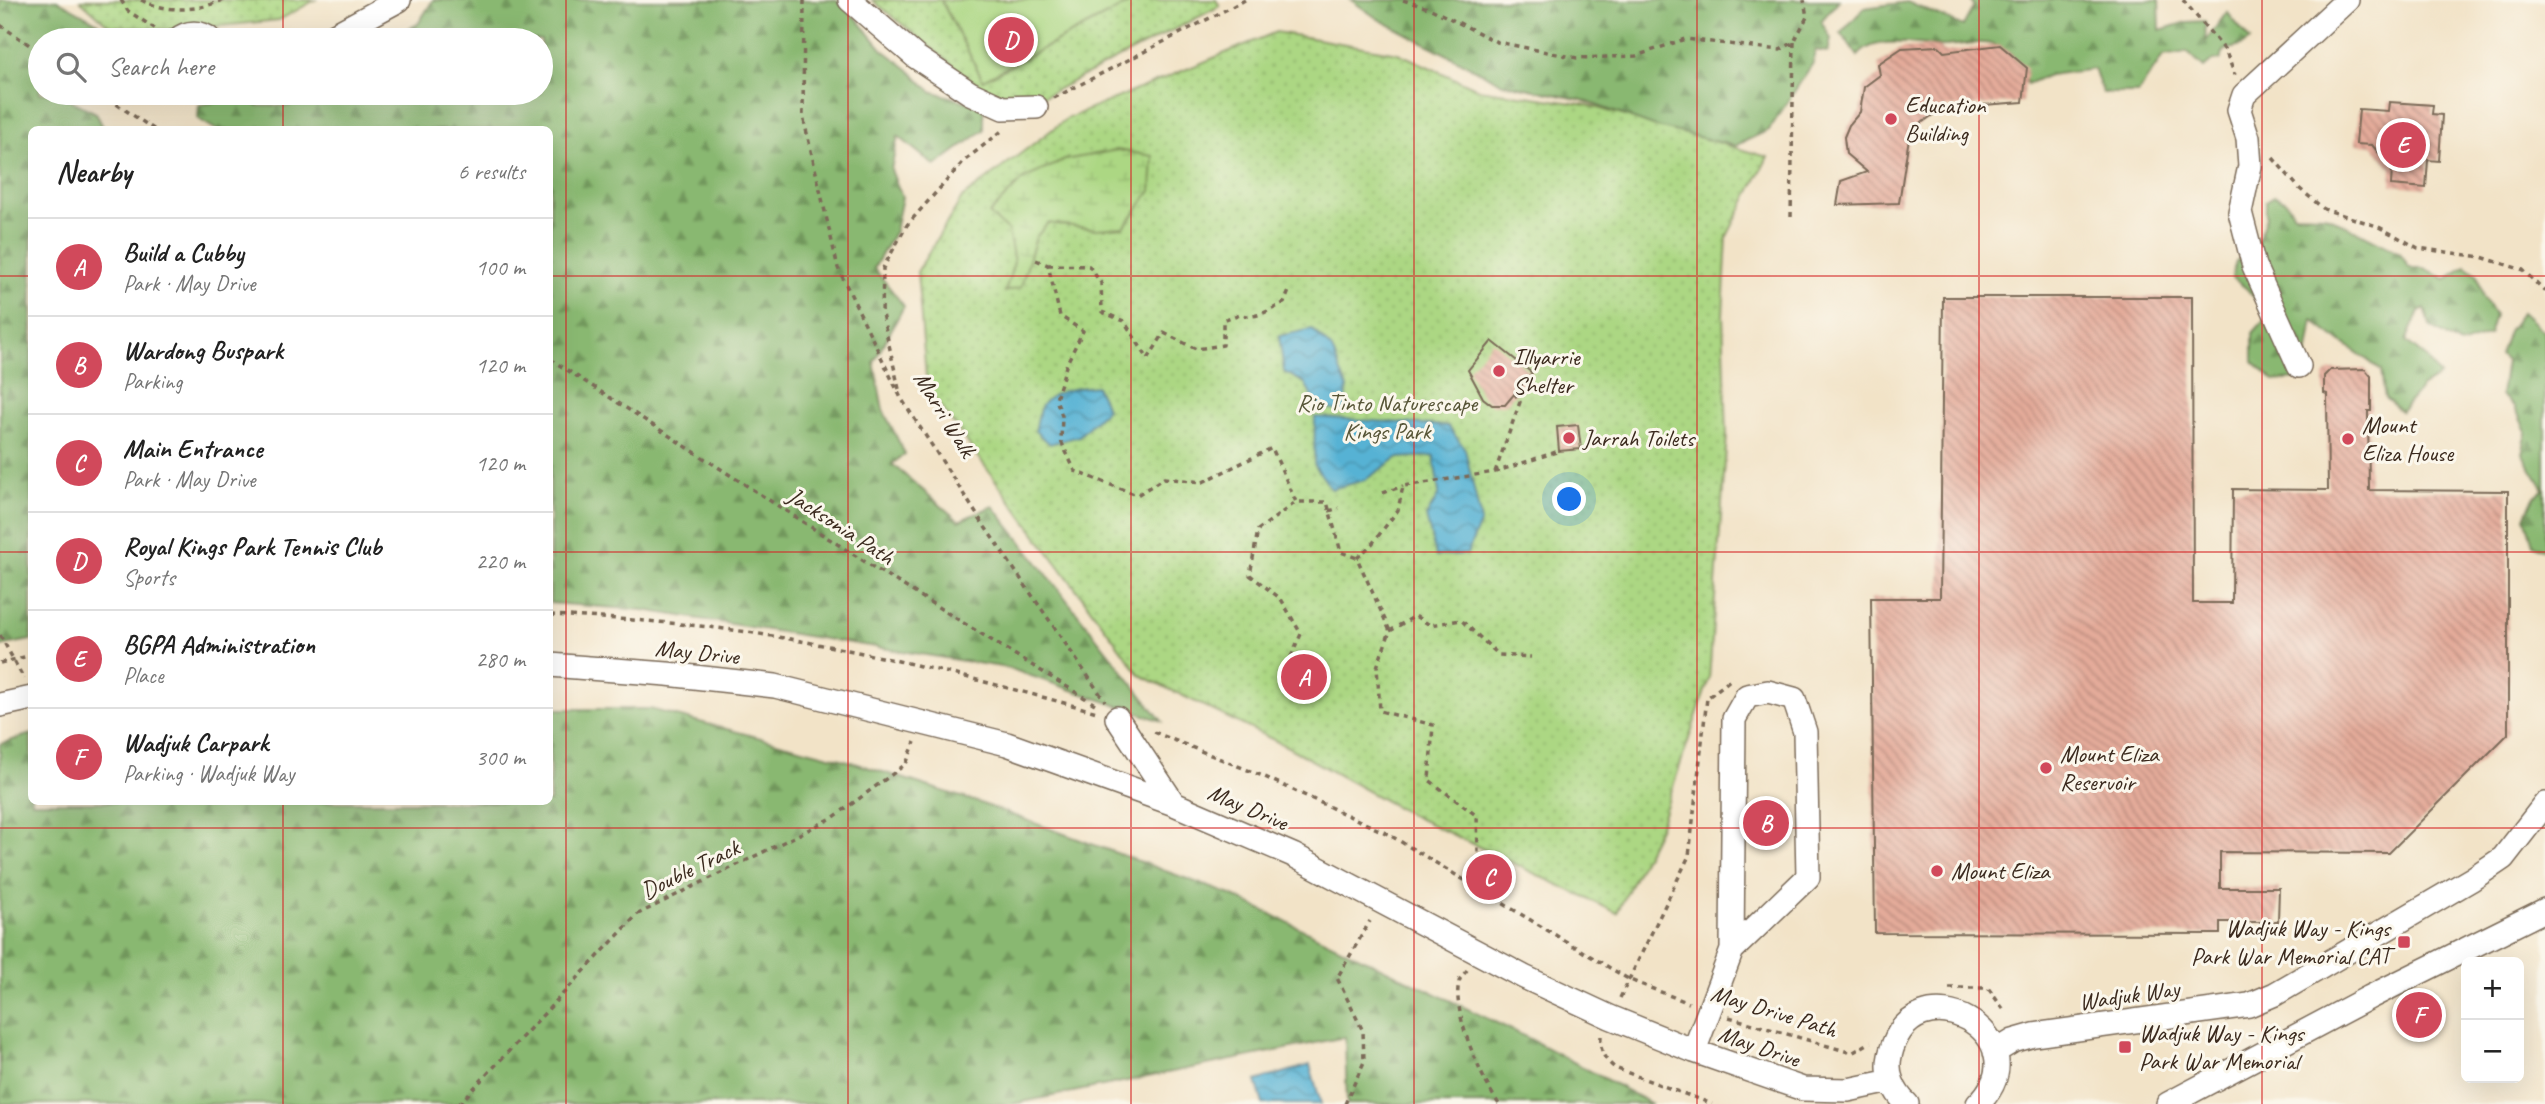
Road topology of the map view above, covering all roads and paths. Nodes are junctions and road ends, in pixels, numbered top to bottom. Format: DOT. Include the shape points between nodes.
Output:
graph roads {
  1 [pos="121,0"];
  2 [pos="141,0"];
  3 [pos="223,0"];
  4 [pos="399,0"];
  5 [pos="804,0"];
  6 [pos="850,0"];
  7 [pos="1245,0"];
  8 [pos="1403,0"];
  9 [pos="1804,0"];
  10 [pos="2183,0"];
  11 [pos="2347,0"];
  12 [pos="0,25"];
  13 [pos="155,28"];
  14 [pos="347,28"];
  15 [pos="1794,42"];
  16 [pos="28,44"];
  17 [pos="2244,95"];
  18 [pos="118,105"];
  19 [pos="1036,107"];
  20 [pos="149,126"];
  21 [pos="2268,152"];
  22 [pos="1791,217"];
  23 [pos="1036,260"];
  24 [pos="1048,265"];
  25 [pos="1289,291"];
  26 [pos="2545,292"];
  27 [pos="553,361"];
  28 [pos="2299,366"];
  29 [pos="1515,394"];
  30 [pos="901,398"];
  31 [pos="1559,451"];
  32 [pos="1495,472"];
  33 [pos="1403,486"];
  34 [pos="1383,493"];
  35 [pos="1296,502"];
  36 [pos="1339,508"];
  37 [pos="1329,511"];
  38 [pos="1357,558"];
  39 [pos="1390,631"];
  40 [pos="0,635"];
  41 [pos="28,656"];
  42 [pos="1291,657"];
  43 [pos="1531,657"];
  44 [pos="14,659"];
  45 [pos="0,663"];
  46 [pos="553,666"];
  47 [pos="1735,676"];
  48 [pos="28,688"];
  49 [pos="28,691"];
  50 [pos="0,705"];
  51 [pos="1117,718"];
  52 [pos="923,723"];
  53 [pos="1174,804"];
  54 [pos="2545,804"];
  55 [pos="1479,888"];
  56 [pos="1381,901"];
  57 [pos="2545,910"];
  58 [pos="1732,950"];
  59 [pos="1480,953"];
  60 [pos="1630,980"];
  61 [pos="1944,988"];
  62 [pos="2004,1010"];
  63 [pos="1710,1012"];
  64 [pos="1610,1017"];
  65 [pos="1876,1038"];
  66 [pos="1694,1051"];
  67 [pos="1994,1052"];
  68 [pos="1891,1081"];
  69 [pos="459,1104"];
  70 [pos="1345,1104"];
  71 [pos="1499,1104"];
  72 [pos="1712,1104"];
  73 [pos="1907,1104"];
  74 [pos="1978,1104"];
  75 [pos="2168,1104"];
  1 -- 13 [label="path" via="128,11"];
  2 -- 3 [label="path" via="173,9 195,9"];
  4 -- 14 [label="street"];
  5 -- 30 [label="path, Marri Walk" via="803,116 838,268"];
  6 -- 19 [label="street" via="916,57 970,93 1003,108"];
  7 -- 19 [label="path"];
  8 -- 15 [label="path" via="1497,42 1577,58 1636,56 1685,39 1780,50"];
  9 -- 15 [label="path" via="1807,17"];
  10 -- 17 [label="path" via="2225,50"];
  11 -- 17 [label="street"];
  12 -- 16 [label="path"];
  15 -- 22 [label="path"];
  17 -- 28 [label="street" via="2239,110 2250,166 2240,212 2254,266"];
  18 -- 20 [label="path"];
  19 -- 30 [label="path" via="964,161 907,225 883,268 882,314"];
  21 -- 26 [label="path" via="2324,209 2377,226 2418,248 2482,257 2523,270"];
  23 -- 24 [label="path"];
  24 -- 25 [label="path" via="1089,266 1101,283 1102,312 1124,321 1148,359 1164,333 1196,349 1223,345 1223,320 1262,314 1284,303"];
  24 -- 35 [label="path" via="1060,316 1083,331 1056,399 1062,416 1062,444 1075,471 1137,495 1164,478 1203,482 1272,448"];
  27 -- 51 [label="path, Jacksonia Path"];
  29 -- 32 [label="path" via="1520,402"];
  30 -- 51 [label="path, Marri Walk"];
  31 -- 32 [label="path"];
  32 -- 33 [label="path"];
  33 -- 34 [label="path"];
  33 -- 38 [label="path" via="1398,510"];
  35 -- 37 [label="path" via="1327,502"];
  35 -- 42 [label="path" via="1258,530 1250,575 1281,599 1301,634"];
  36 -- 37 [label="path"];
  37 -- 38 [label="path" via="1342,552"];
  38 -- 39 [label="path"];
  39 -- 43 [label="path" via="1415,616 1430,625 1461,620 1500,655"];
  39 -- 55 [label="path" via="1377,667 1380,711 1433,726 1429,780 1477,816"];
  40 -- 44 [label="path"];
  41 -- 44 [label="path"];
  44 -- 45 [label="path"];
  44 -- 48 [label="path"];
  46 -- 52 [label="street, May Drive" via="775,687"];
  47 -- 60 [label="path" via="1707,698 1689,856"];
  49 -- 50 [label="street"];
  51 -- 53 [label="street"];
  52 -- 53 [label="street, May Drive" via="1007,744"];
  52 -- 69 [label="path, Double Track" via="906,764 834,817 638,914"];
  53 -- 56 [label="street, May Drive" via="1293,855"];
  54 -- 67 [label="street, Wadjuk Way" via="2503,858 2275,994 2249,1005 2034,1035"];
  56 -- 59 [label="street, May Drive"];
  56 -- 70 [label="path" via="1336,978 1363,1031 1364,1062"];
  57 -- 75 [label="street" via="2370,996"];
  58 -- 58 [label="street" via="1734,719 1747,696 1768,692 1794,699 1805,732 1808,877"];
  58 -- 63 [label="street"];
  59 -- 64 [label="street, May Drive"];
  59 -- 71 [label="path" via="1460,979 1458,1002 1472,1055"];
  60 -- 63 [label="path, May Drive Path"];
  60 -- 64 [label="path"];
  61 -- 62 [label="path" via="1988,988"];
  63 -- 65 [label="path, May Drive Path" via="1852,1053"];
  63 -- 66 [label="street"];
  64 -- 66 [label="street, May Drive"];
  64 -- 72 [label="path" via="1601,1037 1604,1059 1615,1068"];
  66 -- 68 [label="street, May Drive" via="1803,1089 1848,1090"];
  67 -- 68 [label="street" via="1974,1021 1938,1011 1919,1016 1893,1043"];
  67 -- 74 [label="street" via="1996,1070"];
  68 -- 73 [label="street"];
}
